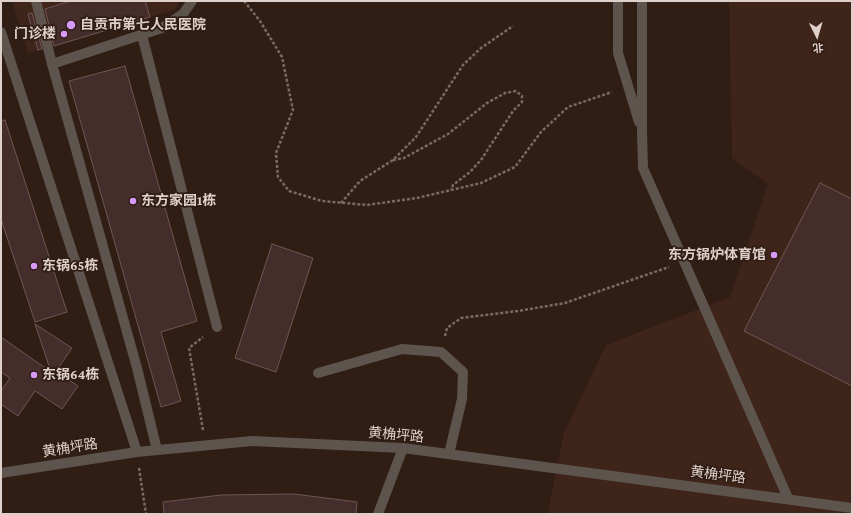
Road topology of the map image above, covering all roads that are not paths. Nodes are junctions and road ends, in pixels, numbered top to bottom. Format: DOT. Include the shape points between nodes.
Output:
graph roads {
  1 [pos="36,1"];
  2 [pos="192,1"];
  3 [pos="618,1"];
  4 [pos="642,1"];
  5 [pos="1,32"];
  6 [pos="142,35"];
  7 [pos="52,64"];
  8 [pos="642,132"];
  9 [pos="216,327"];
  10 [pos="318,373"];
  11 [pos="403,448"];
  12 [pos="157,450"];
  13 [pos="137,452"];
  14 [pos="449,454"];
  15 [pos="1,473"];
  16 [pos="788,498"];
  17 [pos="852,508"];
  18 [pos="378,514"];
  1 -- 7 [label="street"];
  2 -- 6 [label="street" via="183,14 162,28"];
  3 -- 8 [label="street" via="618,53"];
  4 -- 8 [label="street"];
  5 -- 13 [label="street"];
  6 -- 7 [label="street"];
  6 -- 9 [label="street"];
  7 -- 12 [label="street" via="137,368"];
  8 -- 16 [label="street" via="643,168"];
  10 -- 14 [label="street" via="402,349 441,352 463,372 462,399"];
  11 -- 12 [label="street, 黄桷坪路" via="252,441"];
  11 -- 14 [label="street, 黄桷坪路"];
  11 -- 18 [label="street"];
  12 -- 13 [label="street, 黄桷坪路"];
  13 -- 15 [label="street, 黄桷坪路"];
  14 -- 16 [label="street, 黄桷坪路"];
  16 -- 17 [label="street, 黄桷坪路"];
}
